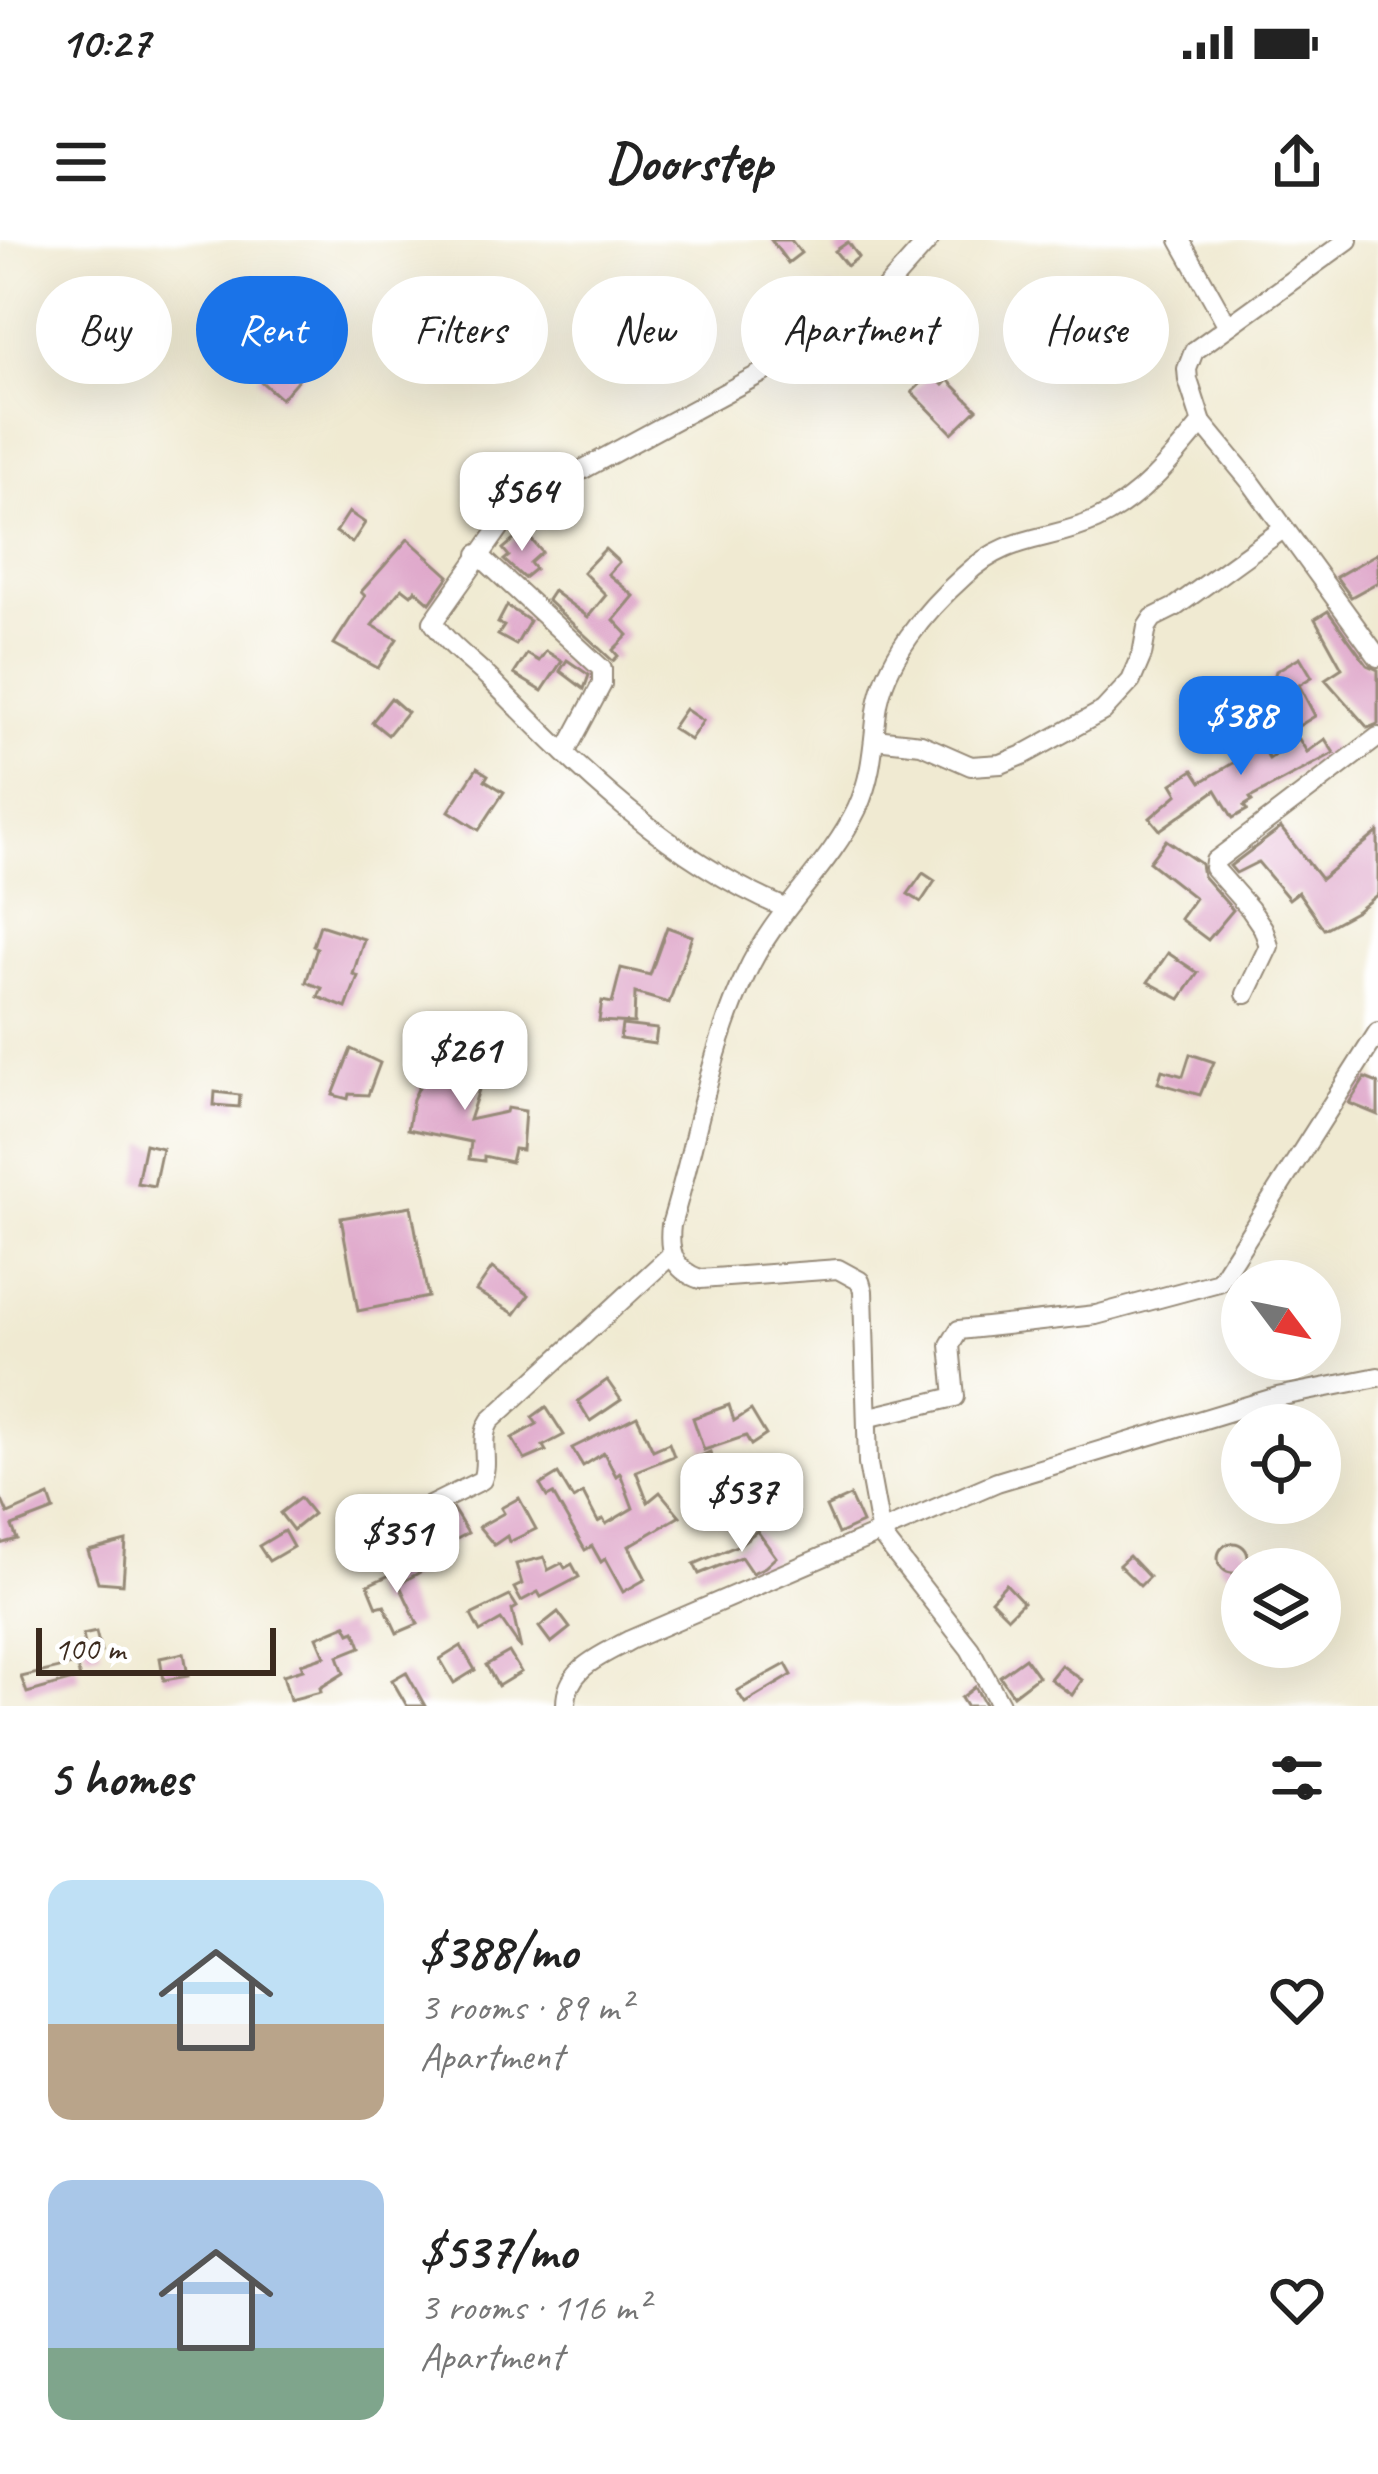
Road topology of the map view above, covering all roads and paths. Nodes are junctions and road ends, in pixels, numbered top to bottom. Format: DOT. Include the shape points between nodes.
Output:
graph roads {
  1 [pos="929,240"];
  2 [pos="1180,240"];
  3 [pos="1348,240"];
  4 [pos="1228,326"];
  5 [pos="1202,423"];
  6 [pos="1283,529"];
  7 [pos="478,554"];
  8 [pos="1378,657"];
  9 [pos="1378,737"];
  10 [pos="875,740"];
  11 [pos="565,753"];
  12 [pos="785,908"];
  13 [pos="1246,994"];
  14 [pos="1378,1032"];
  15 [pos="670,1255"];
  16 [pos="1378,1377"];
  17 [pos="870,1418"];
  18 [pos="881,1535"];
  19 [pos="357,1542"];
  20 [pos="566,1706"];
  21 [pos="1001,1706"];
  1 -- 7 [label="street" via="856,322 515,506"];
  2 -- 4 [label="street"];
  3 -- 4 [label="street"];
  4 -- 5 [label="street" via="1190,358"];
  5 -- 6 [label="street"];
  5 -- 10 [label="street" via="1124,506 1026,538 968,572 936,603 891,668"];
  6 -- 8 [label="street"];
  6 -- 10 [label="street" via="1154,618 1131,681 1103,711 1023,755 971,766 921,744"];
  7 -- 11 [label="street" via="602,669 602,685"];
  7 -- 11 [label="street" via="433,622"];
  9 -- 13 [label="street" via="1215,861 1269,946"];
  10 -- 12 [label="street" via="857,809"];
  11 -- 12 [label="street" via="669,843"];
  12 -- 15 [label="street" via="720,1036 670,1226"];
  14 -- 17 [label="street" via="1219,1282 1096,1316 959,1330 950,1345 955,1396"];
  15 -- 17 [label="street" via="690,1276 708,1280 828,1269 855,1276 863,1291"];
  15 -- 19 [label="street" via="490,1421 482,1480"];
  16 -- 18 [label="street" via="1277,1397 1045,1466"];
  17 -- 18 [label="street" via="870,1491"];
  18 -- 20 [label="street" via="630,1640 581,1668 567,1687"];
  18 -- 21 [label="street" via="970,1649"];
}
